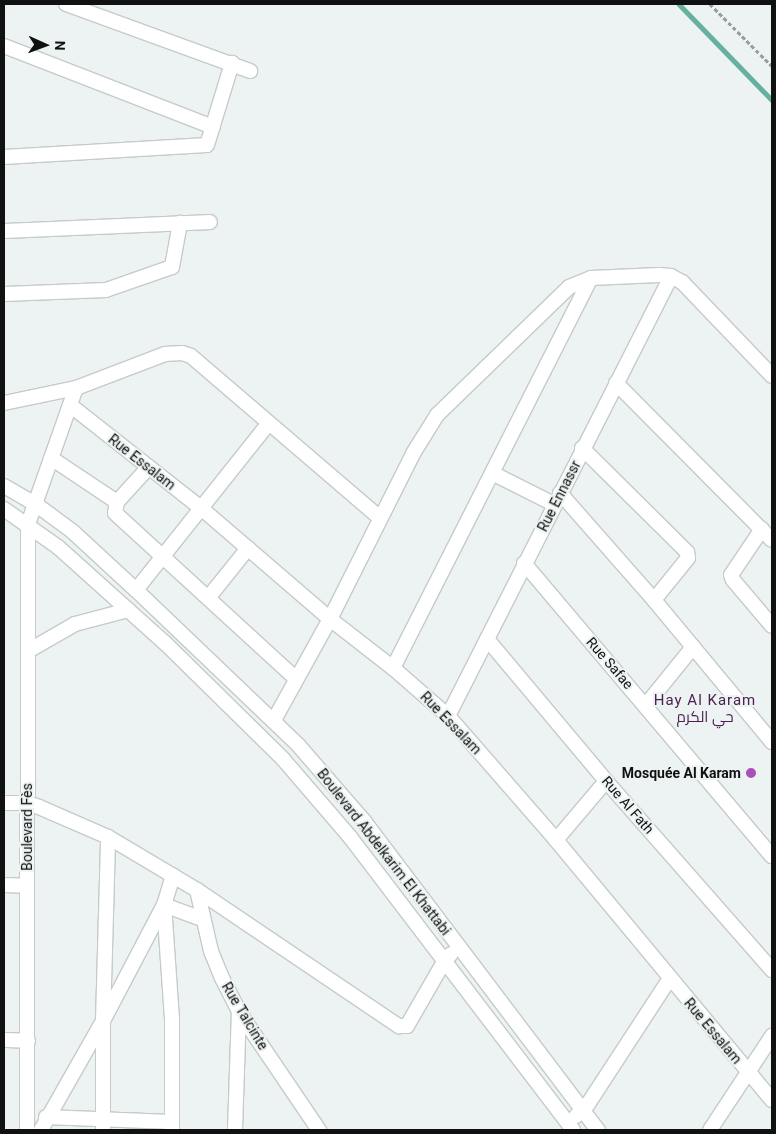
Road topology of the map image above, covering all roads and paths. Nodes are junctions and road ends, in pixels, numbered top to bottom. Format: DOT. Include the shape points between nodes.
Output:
graph roads {
  1 [pos="66,4"];
  2 [pos="710,4"];
  3 [pos="4,46"];
  4 [pos="232,63"];
  5 [pos="772,66"];
  6 [pos="250,71"];
  7 [pos="212,127"];
  8 [pos="4,157"];
  9 [pos="210,222"];
  10 [pos="180,223"];
  11 [pos="4,231"];
  12 [pos="671,276"];
  13 [pos="590,278"];
  14 [pos="4,294"];
  15 [pos="772,376"];
  16 [pos="616,383"];
  17 [pos="76,388"];
  18 [pos="4,403"];
  19 [pos="70,405"];
  20 [pos="270,423"];
  21 [pos="582,448"];
  22 [pos="51,458"];
  23 [pos="148,468"];
  24 [pos="492,473"];
  25 [pos="4,486"];
  26 [pos="557,499"];
  27 [pos="117,502"];
  28 [pos="34,503"];
  29 [pos="201,508"];
  30 [pos="4,509"];
  31 [pos="380,518"];
  32 [pos="28,524"];
  33 [pos="762,529"];
  34 [pos="772,540"];
  35 [pos="248,548"];
  36 [pos="163,556"];
  37 [pos="524,564"];
  38 [pos="136,590"];
  39 [pos="208,598"];
  40 [pos="654,600"];
  41 [pos="128,610"];
  42 [pos="330,619"];
  43 [pos="772,626"];
  44 [pos="486,639"];
  45 [pos="694,647"];
  46 [pos="28,651"];
  47 [pos="393,668"];
  48 [pos="296,679"];
  49 [pos="646,705"];
  50 [pos="448,716"];
  51 [pos="274,720"];
  52 [pos="772,742"];
  53 [pos="606,781"];
  54 [pos="4,803"];
  55 [pos="27,803"];
  56 [pos="108,837"];
  57 [pos="556,840"];
  58 [pos="772,856"];
  59 [pos="173,875"];
  60 [pos="4,885"];
  61 [pos="27,886"];
  62 [pos="197,890"];
  63 [pos="164,905"];
  64 [pos="202,919"];
  65 [pos="458,946"];
  66 [pos="445,960"];
  67 [pos="772,970"];
  68 [pos="670,978"];
  69 [pos="240,1012"];
  70 [pos="102,1021"];
  71 [pos="772,1036"];
  72 [pos="4,1040"];
  73 [pos="28,1041"];
  74 [pos="747,1072"];
  75 [pos="772,1100"];
  76 [pos="582,1110"];
  77 [pos="44,1124"];
  78 [pos="103,1125"];
  79 [pos="172,1126"];
  80 [pos="571,1126"];
  81 [pos="28,1130"];
  82 [pos="235,1130"];
  83 [pos="319,1130"];
  84 [pos="598,1130"];
  85 [pos="710,1130"];
  1 -- 4 [label="street"];
  2 -- 5 [label="path"];
  3 -- 7 [label="street"];
  4 -- 6 [label="street"];
  4 -- 7 [label="street"];
  7 -- 8 [label="street" via="207,145"];
  9 -- 10 [label="street"];
  10 -- 11 [label="street"];
  10 -- 14 [label="street" via="172,267 106,290"];
  12 -- 13 [label="street"];
  12 -- 15 [label="street" via="682,282"];
  12 -- 16 [label="street, Rue Ennassr"];
  13 -- 24 [label="street"];
  13 -- 31 [label="street" via="558,295 437,415"];
  16 -- 21 [label="street, Rue Ennassr"];
  16 -- 33 [label="street"];
  17 -- 18 [label="street"];
  17 -- 19 [label="street, Boulevard Fès"];
  17 -- 20 [label="street" via="166,354 182,353 190,356"];
  19 -- 22 [label="street, Boulevard Fès"];
  19 -- 23 [label="street, Rue Essalam"];
  20 -- 29 [label="street"];
  20 -- 31 [label="street"];
  21 -- 26 [label="street, Rue Ennassr"];
  21 -- 40 [label="street" via="688,555"];
  22 -- 27 [label="street"];
  22 -- 28 [label="street, Boulevard Fès"];
  23 -- 27 [label="street"];
  23 -- 29 [label="street, Rue Essalam"];
  24 -- 26 [label="street"];
  24 -- 47 [label="street"];
  25 -- 28 [label="street, Boulevard Abdelkarim El Khattabi"];
  26 -- 37 [label="street, Rue Ennassr"];
  26 -- 40 [label="street"];
  27 -- 36 [label="street" via="115,513"];
  28 -- 32 [label="street, Boulevard Fès"];
  28 -- 38 [label="street, Boulevard Abdelkarim El Khattabi" via="66,526"];
  29 -- 35 [label="street, Rue Essalam"];
  29 -- 36 [label="street"];
  30 -- 32 [label="street, Boulevard Abdelkarim El Khattabi"];
  31 -- 42 [label="street"];
  32 -- 41 [label="street, Boulevard Abdelkarim El Khattabi"];
  32 -- 46 [label="street, Boulevard Fès"];
  33 -- 34 [label="street"];
  33 -- 43 [label="street" via="731,575"];
  35 -- 39 [label="street"];
  35 -- 42 [label="street, Rue Essalam"];
  36 -- 38 [label="street"];
  36 -- 39 [label="street"];
  37 -- 44 [label="street, Rue Ennassr"];
  37 -- 49 [label="street, Rue Safae"];
  38 -- 51 [label="street, Boulevard Abdelkarim El Khattabi"];
  39 -- 48 [label="street"];
  40 -- 45 [label="street"];
  41 -- 46 [label="street" via="75,624"];
  41 -- 66 [label="street, Boulevard Abdelkarim El Khattabi" via="300,778"];
  42 -- 47 [label="street, Rue Essalam"];
  42 -- 48 [label="street"];
  44 -- 50 [label="street, Rue Ennassr"];
  44 -- 53 [label="street, Rue Al Fath"];
  45 -- 49 [label="street"];
  45 -- 52 [label="street"];
  46 -- 55 [label="street, Boulevard Fès"];
  47 -- 50 [label="street, Rue Essalam"];
  48 -- 51 [label="street"];
  49 -- 58 [label="street, Rue Safae"];
  50 -- 57 [label="street, Rue Essalam"];
  51 -- 65 [label="street, Boulevard Abdelkarim El Khattabi" via="348,802"];
  53 -- 57 [label="street"];
  53 -- 67 [label="street, Rue Al Fath"];
  54 -- 55 [label="street"];
  55 -- 56 [label="street"];
  55 -- 61 [label="street, Boulevard Fès"];
  56 -- 59 [label="street"];
  56 -- 70 [label="street"];
  57 -- 68 [label="street, Rue Essalam"];
  59 -- 62 [label="street"];
  59 -- 63 [label="street"];
  60 -- 61 [label="street"];
  61 -- 73 [label="street, Boulevard Fès"];
  62 -- 64 [label="street, Rue Talcinte"];
  62 -- 66 [label="street" via="403,1028"];
  63 -- 64 [label="street"];
  63 -- 70 [label="street"];
  63 -- 79 [label="street" via="172,1019"];
  64 -- 69 [label="street, Rue Talcinte" via="218,969"];
  65 -- 66 [label="street"];
  65 -- 76 [label="street, Boulevard Abdelkarim El Khattabi"];
  66 -- 80 [label="street, Boulevard Abdelkarim El Khattabi"];
  68 -- 74 [label="street, Rue Essalam"];
  68 -- 76 [label="street"];
  69 -- 82 [label="street"];
  69 -- 83 [label="street, Rue Talcinte"];
  70 -- 77 [label="street"];
  70 -- 78 [label="street"];
  71 -- 74 [label="street"];
  72 -- 73 [label="street"];
  73 -- 81 [label="street, Boulevard Fès"];
  74 -- 75 [label="street, Rue Essalam"];
  74 -- 85 [label="street"];
  76 -- 80 [label="street"];
  76 -- 84 [label="street, Boulevard Abdelkarim El Khattabi"];
  77 -- 78 [label="street"];
  78 -- 79 [label="street"];
}
